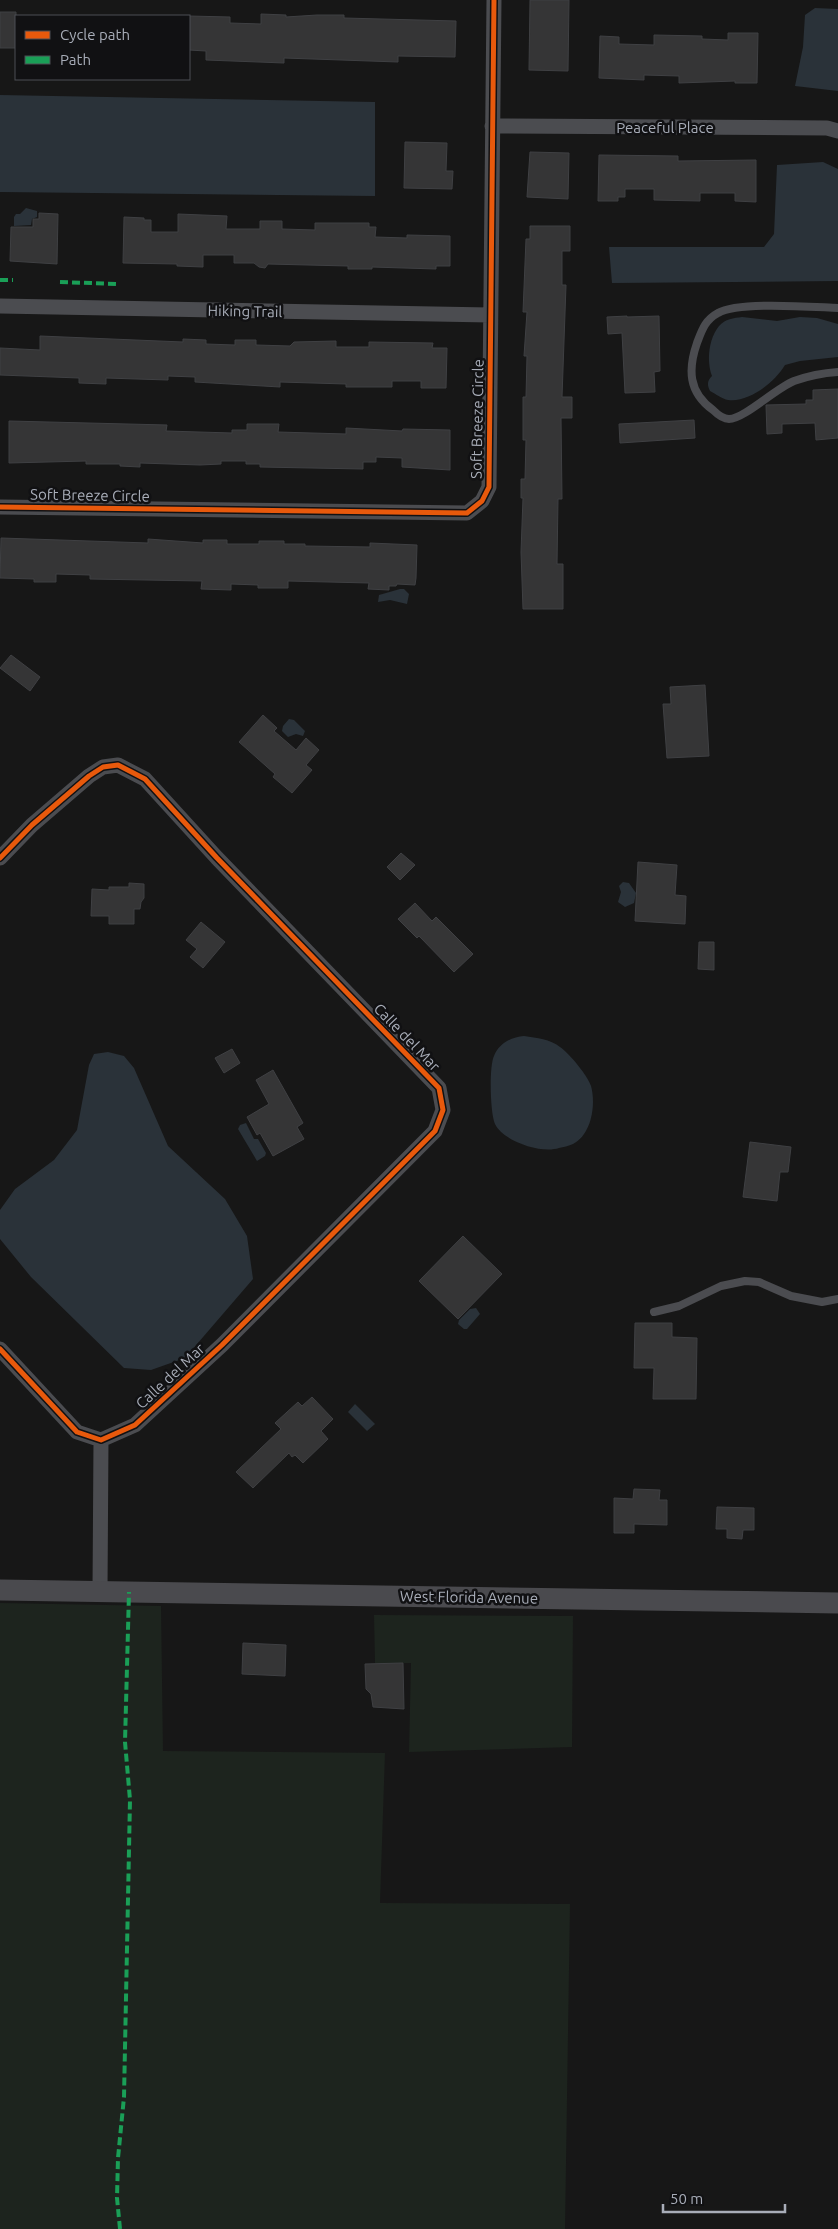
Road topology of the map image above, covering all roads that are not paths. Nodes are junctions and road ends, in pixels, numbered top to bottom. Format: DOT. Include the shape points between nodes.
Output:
graph roads {
  1 [pos="494,0"];
  2 [pos="492,126"];
  3 [pos="838,131"];
  4 [pos="0,306"];
  5 [pos="838,308"];
  6 [pos="490,315"];
  7 [pos="838,372"];
  8 [pos="0,507"];
  9 [pos="0,858"];
  10 [pos="838,1299"];
  11 [pos="654,1312"];
  12 [pos="0,1349"];
  13 [pos="101,1440"];
  14 [pos="0,1590"];
  15 [pos="100,1591"];
  16 [pos="838,1603"];
  1 -- 2 [label="street, Soft Breeze Circle"];
  2 -- 3 [label="street, Peaceful Place" via="827,128"];
  2 -- 6 [label="street, Soft Breeze Circle"];
  4 -- 6 [label="street, Hiking Trail"];
  5 -- 7 [label="lane" via="756,307 718,312 705,322 691,362 690,376 706,405 727,419 739,418 793,382"];
  6 -- 8 [label="street, Soft Breeze Circle" via="489,487 482,501 467,513"];
  9 -- 13 [label="street, Calle del Mar" via="89,776 103,767 118,766 132,771 145,780 439,1088 443,1110 435,1130 222,1345 134,1425"];
  10 -- 11 [label="lane" via="822,1302 745,1281 721,1286 679,1306"];
  12 -- 13 [label="street" via="77,1432"];
  13 -- 15 [label="street"];
  14 -- 15 [label="street, West Florida Avenue"];
  15 -- 16 [label="street, West Florida Avenue"];
}
